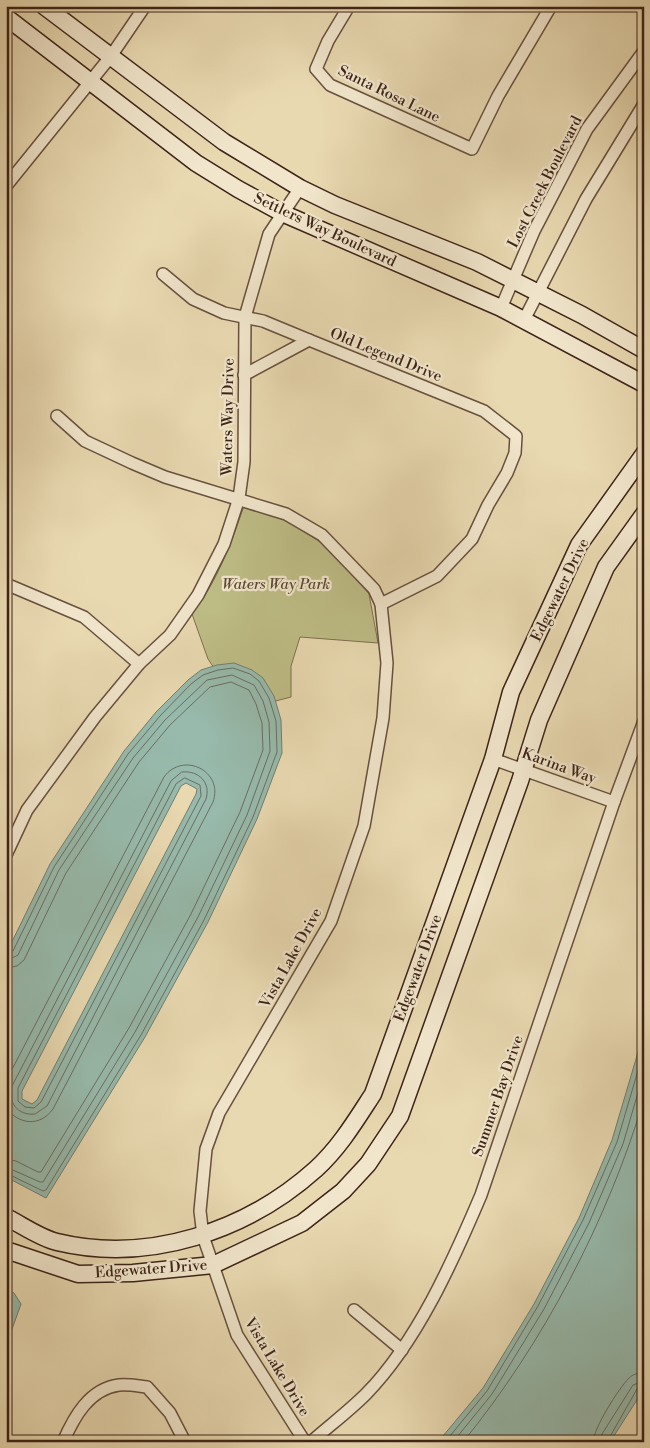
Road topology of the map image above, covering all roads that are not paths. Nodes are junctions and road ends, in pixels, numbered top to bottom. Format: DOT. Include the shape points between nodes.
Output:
graph roads {
  1 [pos="44,6"];
  2 [pos="145,6"];
  3 [pos="349,6"];
  4 [pos="551,6"];
  5 [pos="6,17"];
  6 [pos="644,51"];
  7 [pos="111,56"];
  8 [pos="91,80"];
  9 [pos="644,104"];
  10 [pos="6,186"];
  11 [pos="300,188"];
  12 [pos="282,213"];
  13 [pos="162,274"];
  14 [pos="513,281"];
  15 [pos="538,293"];
  16 [pos="501,308"];
  17 [pos="245,317"];
  18 [pos="524,320"];
  19 [pos="309,340"];
  20 [pos="644,350"];
  21 [pos="244,375"];
  22 [pos="644,384"];
  23 [pos="57,416"];
  24 [pos="644,454"];
  25 [pos="239,498"];
  26 [pos="644,514"];
  27 [pos="6,584"];
  28 [pos="381,604"];
  29 [pos="139,664"];
  30 [pos="644,720"];
  31 [pos="493,759"];
  32 [pos="523,770"];
  33 [pos="614,802"];
  34 [pos="6,855"];
  35 [pos="6,1217"];
  36 [pos="203,1236"];
  37 [pos="6,1250"];
  38 [pos="213,1265"];
  39 [pos="354,1310"];
  40 [pos="402,1350"];
  41 [pos="63,1442"];
  42 [pos="185,1442"];
  43 [pos="305,1442"];
  44 [pos="311,1442"];
  1 -- 7 [label="street, Settlers Way Boulevard"];
  2 -- 7 [label="street"];
  3 -- 4 [label="street, Santa Rosa Lane" via="316,69 330,85 472,148"];
  5 -- 8 [label="street, Settlers Way Boulevard"];
  6 -- 14 [label="street, Lost Creek Boulevard" via="587,129 534,231"];
  7 -- 8 [label="street"];
  7 -- 11 [label="street, Settlers Way Boulevard" via="224,142"];
  8 -- 10 [label="street"];
  8 -- 12 [label="street, Settlers Way Boulevard" via="196,163"];
  9 -- 15 [label="street" via="586,199"];
  11 -- 12 [label="street, Waters Way Drive"];
  11 -- 14 [label="street, Settlers Way Boulevard" via="477,262"];
  12 -- 16 [label="street, Settlers Way Boulevard"];
  12 -- 17 [label="street, Waters Way Drive" via="269,234"];
  13 -- 17 [label="street" via="193,299 224,313"];
  14 -- 15 [label="street, Settlers Way Boulevard"];
  14 -- 16 [label="street, Lost Creek Boulevard"];
  15 -- 18 [label="street"];
  15 -- 20 [label="street, Settlers Way Boulevard"];
  16 -- 18 [label="street, Settlers Way Boulevard"];
  17 -- 19 [label="street"];
  17 -- 21 [label="street, Waters Way Drive"];
  18 -- 22 [label="street, Settlers Way Boulevard"];
  19 -- 21 [label="street, Old Legend Drive"];
  19 -- 28 [label="street, Old Legend Drive" via="484,411 516,436 515,452 507,473 472,539 437,576"];
  21 -- 25 [label="street, Waters Way Drive" via="244,462"];
  23 -- 25 [label="street, Vista Lake Drive" via="85,441 132,463 165,477"];
  24 -- 31 [label="street, Edgewater Drive" via="579,544 511,692"];
  25 -- 28 [label="street, Vista Lake Drive" via="286,514 322,535 374,589"];
  25 -- 29 [label="street, Waters Way Drive" via="224,544 198,596 170,635"];
  26 -- 32 [label="street, Edgewater Drive" via="606,567 539,720"];
  27 -- 29 [label="street" via="84,617"];
  28 -- 36 [label="street, Vista Lake Drive" via="387,663 383,718 364,826 331,922 218,1113 206,1150 200,1210"];
  29 -- 34 [label="street, Waters Way Drive" via="95,717 27,810"];
  30 -- 33 [label="street, Summer Bay Drive"];
  31 -- 32 [label="street, Karina Way"];
  31 -- 36 [label="street, Edgewater Drive" via="374,1094 342,1142 317,1168 276,1200"];
  32 -- 33 [label="street, Karina Way"];
  32 -- 38 [label="street, Edgewater Drive" via="400,1116 368,1164 343,1191 302,1223"];
  33 -- 40 [label="street, Summer Bay Drive" via="481,1195 456,1255"];
  35 -- 36 [label="street, Edgewater Drive" via="55,1242 106,1250 166,1245"];
  36 -- 38 [label="street, Vista Lake Drive"];
  37 -- 38 [label="street, Edgewater Drive" via="78,1274 133,1273"];
  38 -- 43 [label="street, Vista Lake Drive" via="237,1335"];
  39 -- 40 [label="street"];
  40 -- 44 [label="street, Summer Bay Drive" via="366,1394"];
  41 -- 42 [label="street" via="88,1398 118,1385 147,1387 170,1413"];
}
